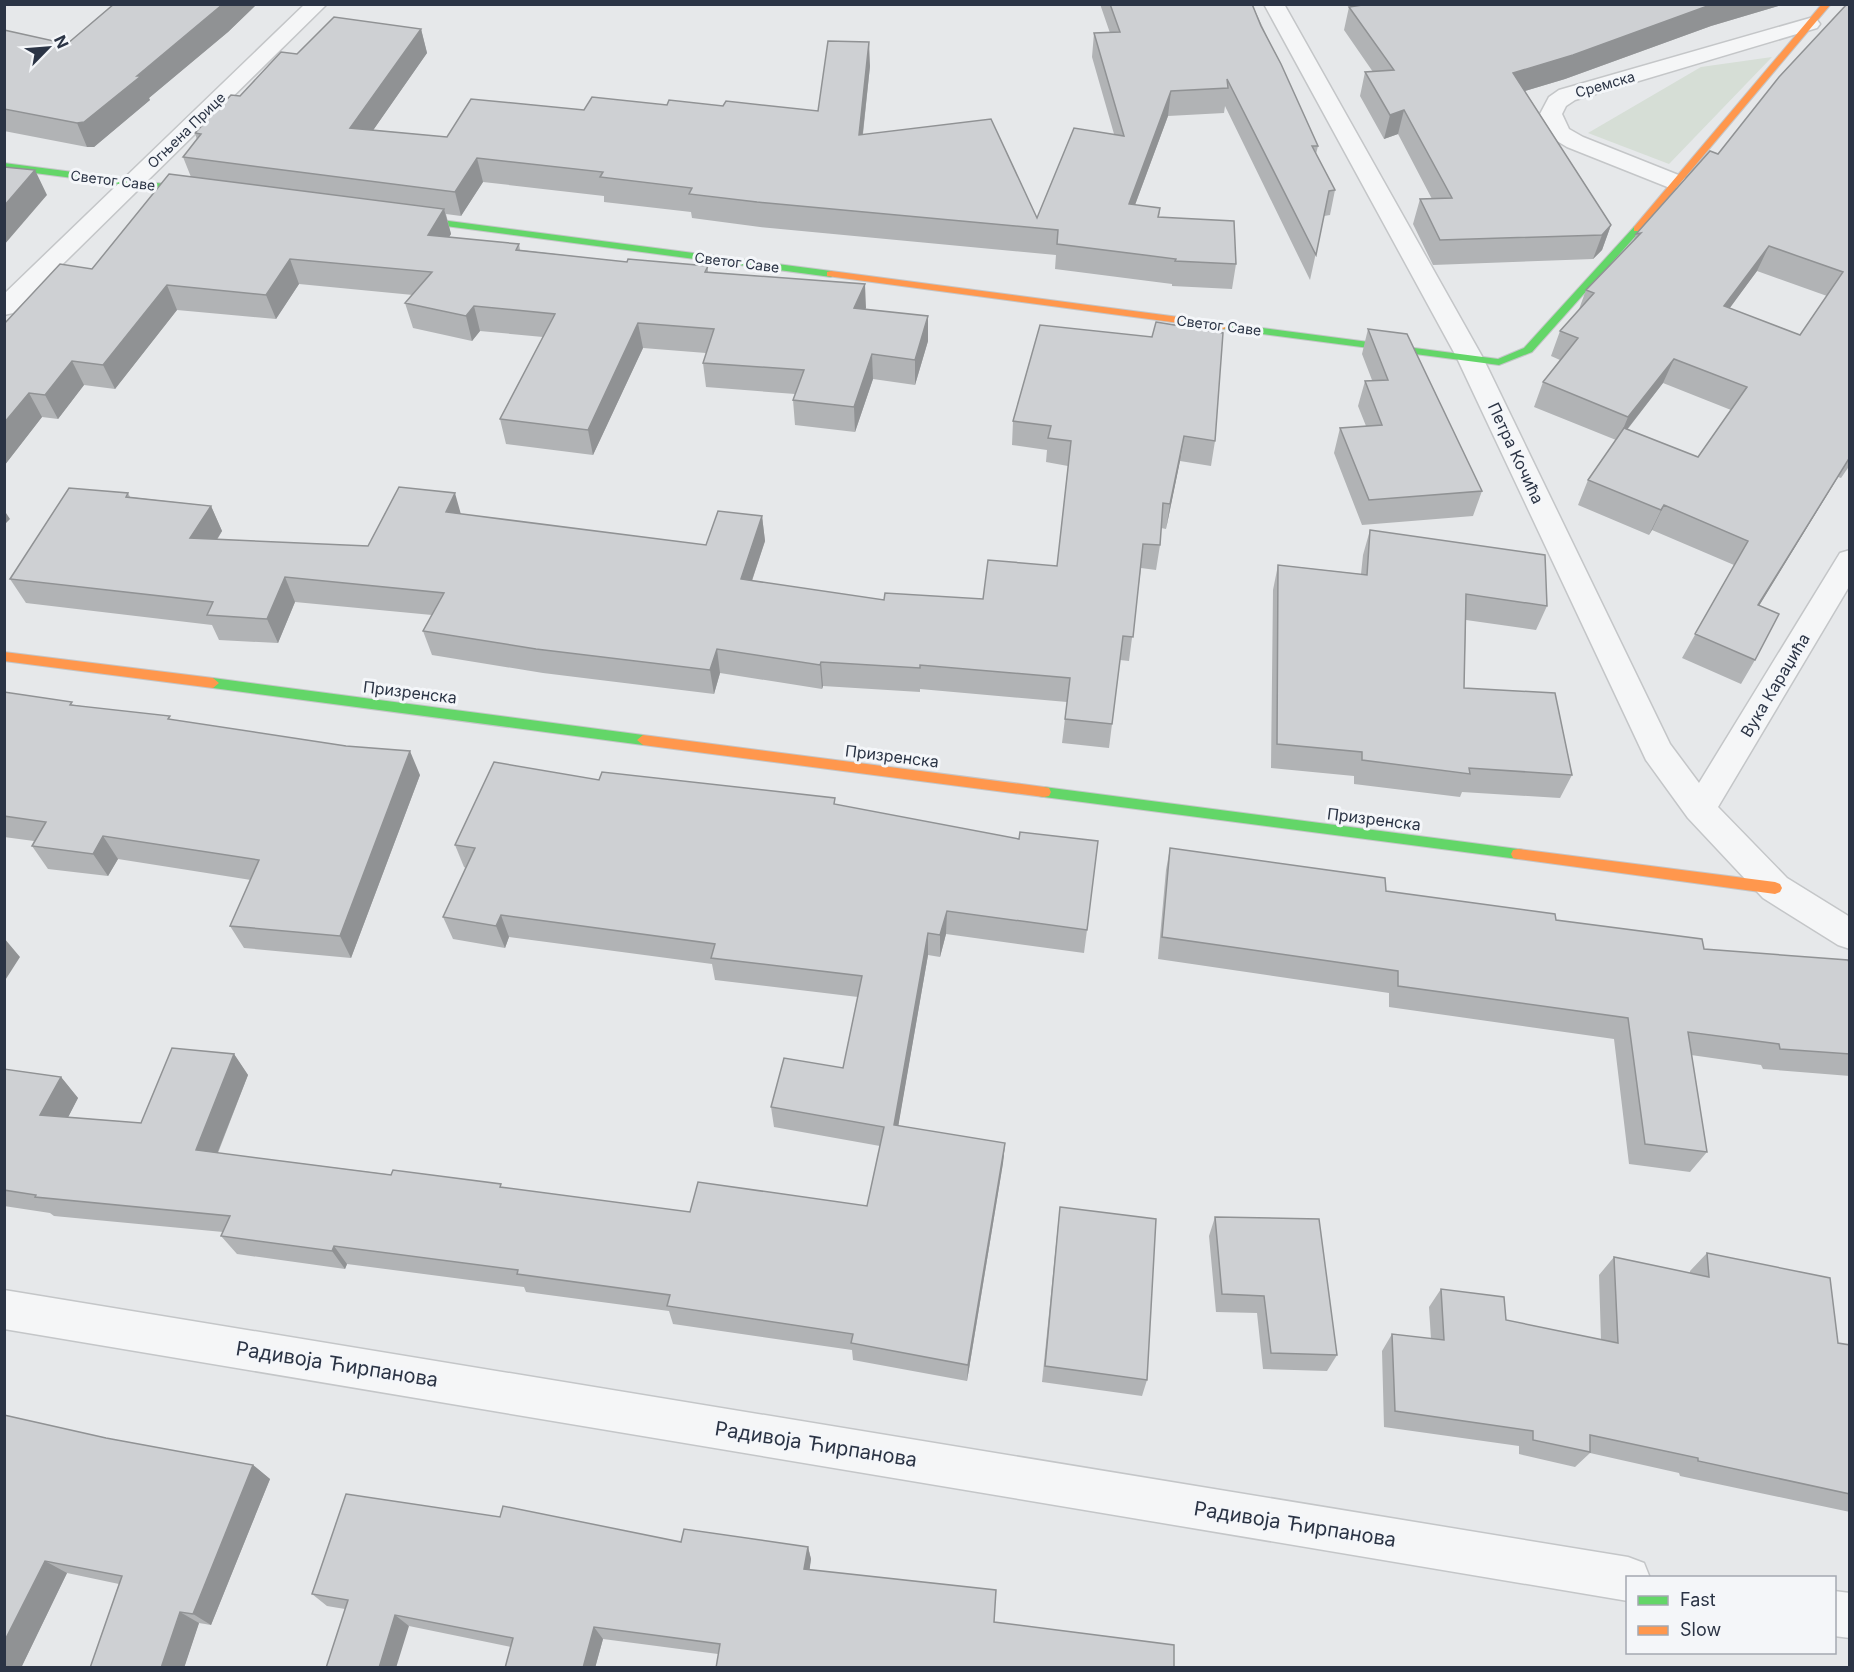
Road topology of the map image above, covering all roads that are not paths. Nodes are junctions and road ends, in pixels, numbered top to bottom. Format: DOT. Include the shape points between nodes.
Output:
graph roads {
  1 [pos="317,4"];
  2 [pos="1274,4"];
  3 [pos="1827,4"];
  4 [pos="1810,24"];
  5 [pos="4,166"];
  6 [pos="131,182"];
  7 [pos="1678,183"];
  8 [pos="214,193"];
  9 [pos="392,217"];
  10 [pos="4,308"];
  11 [pos="1470,358"];
  12 [pos="1850,560"];
  13 [pos="4,656"];
  14 [pos="1700,809"];
  15 [pos="1775,888"];
  16 [pos="1850,935"];
  17 [pos="4,1309"];
  18 [pos="1626,1579"];
  1 -- 6 [label="street, Огњена Прице"];
  2 -- 11 [label="street, Петра Кочића"];
  3 -- 4 [label="street"];
  4 -- 7 [label="street"];
  4 -- 7 [label="street, Сремска" via="1566,95 1557,102 1551,114 1560,133"];
  5 -- 6 [label="street, Светог Саве"];
  6 -- 8 [label="street, Светог Саве"];
  6 -- 10 [label="street, Огњена Прице"];
  7 -- 11 [label="street" via="1528,350 1499,362"];
  9 -- 11 [label="street, Светог Саве"];
  11 -- 14 [label="street, Петра Кочића" via="1657,751"];
  12 -- 14 [label="street, Вука Караџића"];
  13 -- 15 [label="street, Призренска"];
  14 -- 15 [label="street, Петра Кочића"];
  15 -- 16 [label="street, Петра Кочића"];
  17 -- 18 [label="street, Радивоја Ћирпанова"];
}
